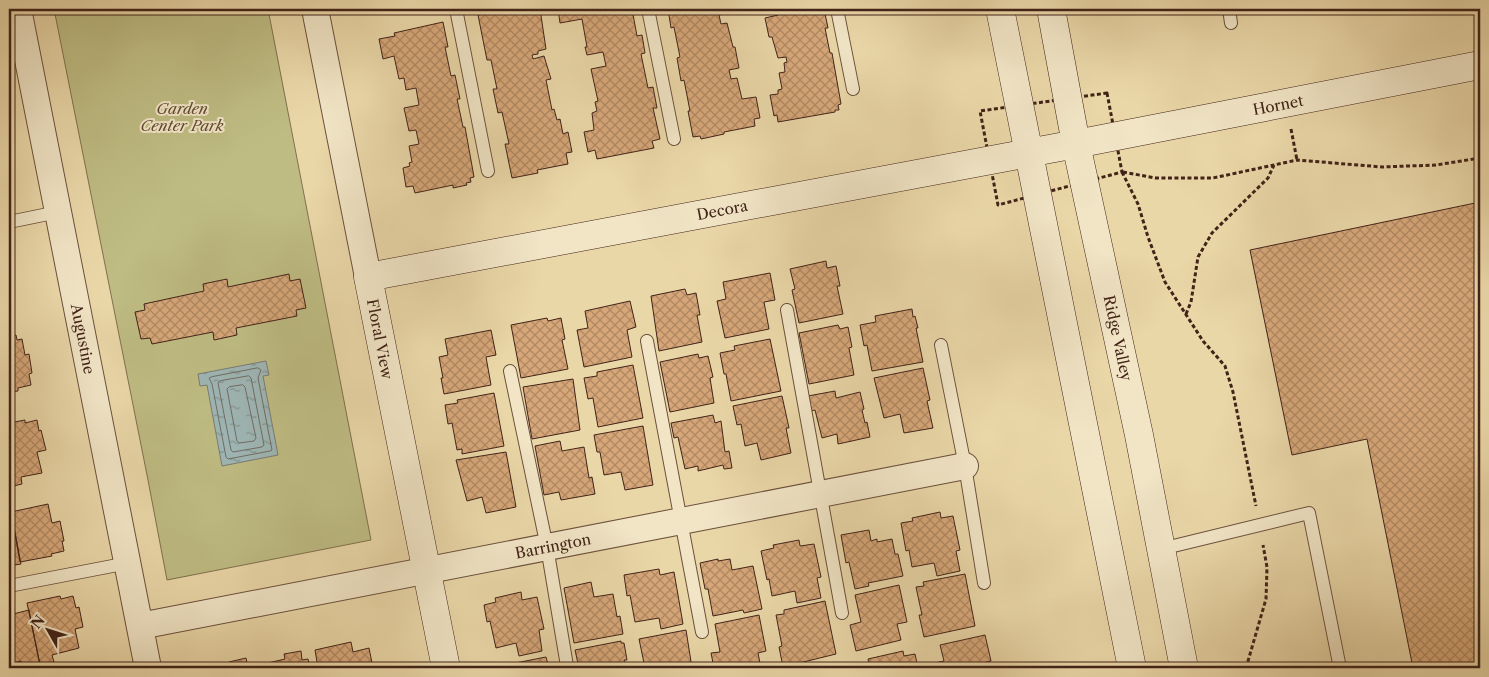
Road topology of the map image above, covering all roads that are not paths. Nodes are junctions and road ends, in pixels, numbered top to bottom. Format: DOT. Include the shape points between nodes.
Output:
graph roads {
  1 [pos="18,9"];
  2 [pos="315,9"];
  3 [pos="456,9"];
  4 [pos="648,9"];
  5 [pos="838,9"];
  6 [pos="1000,9"];
  7 [pos="1051,9"];
  8 [pos="1229,9"];
  9 [pos="1231,23"];
  10 [pos="1480,65"];
  11 [pos="853,89"];
  12 [pos="674,139"];
  13 [pos="1076,144"];
  14 [pos="1030,152"];
  15 [pos="488,171"];
  16 [pos="58,212"];
  17 [pos="9,222"];
  18 [pos="368,277"];
  19 [pos="787,310"];
  20 [pos="648,340"];
  21 [pos="941,345"];
  22 [pos="510,370"];
  23 [pos="965,466"];
  24 [pos="820,495"];
  25 [pos="682,522"];
  26 [pos="547,547"];
  27 [pos="1161,549"];
  28 [pos="128,563"];
  29 [pos="426,571"];
  30 [pos="984,583"];
  31 [pos="9,586"];
  32 [pos="842,613"];
  33 [pos="140,626"];
  34 [pos="702,632"];
  35 [pos="567,666"];
  36 [pos="148,668"];
  37 [pos="446,668"];
  38 [pos="1132,668"];
  39 [pos="1184,668"];
  40 [pos="1340,668"];
  1 -- 16 [label="street, Augustine"];
  2 -- 18 [label="street, Floral View"];
  3 -- 15 [label="lane"];
  4 -- 12 [label="lane"];
  5 -- 11 [label="lane"];
  6 -- 14 [label="street"];
  7 -- 13 [label="street, Ridge Valley"];
  8 -- 9 [label="lane"];
  10 -- 13 [label="street, Hornet"];
  13 -- 14 [label="street, Decora"];
  13 -- 27 [label="street, Ridge Valley"];
  14 -- 18 [label="street, Decora"];
  14 -- 38 [label="street"];
  16 -- 17 [label="lane"];
  16 -- 28 [label="street, Augustine"];
  18 -- 29 [label="street, Floral View"];
  19 -- 24 [label="lane"];
  20 -- 25 [label="lane"];
  21 -- 23 [label="lane"];
  22 -- 26 [label="lane"];
  23 -- 24 [label="street, Barrington"];
  23 -- 30 [label="lane"];
  24 -- 25 [label="street, Barrington"];
  24 -- 32 [label="lane"];
  25 -- 26 [label="street, Barrington"];
  25 -- 34 [label="lane"];
  26 -- 29 [label="street, Barrington"];
  26 -- 35 [label="lane"];
  27 -- 39 [label="street, Ridge Valley"];
  27 -- 40 [label="lane" via="1309,514"];
  28 -- 31 [label="lane"];
  28 -- 33 [label="street, Augustine"];
  29 -- 33 [label="street, Barrington"];
  29 -- 37 [label="street, Floral View"];
  33 -- 36 [label="street, Augustine"];
}
